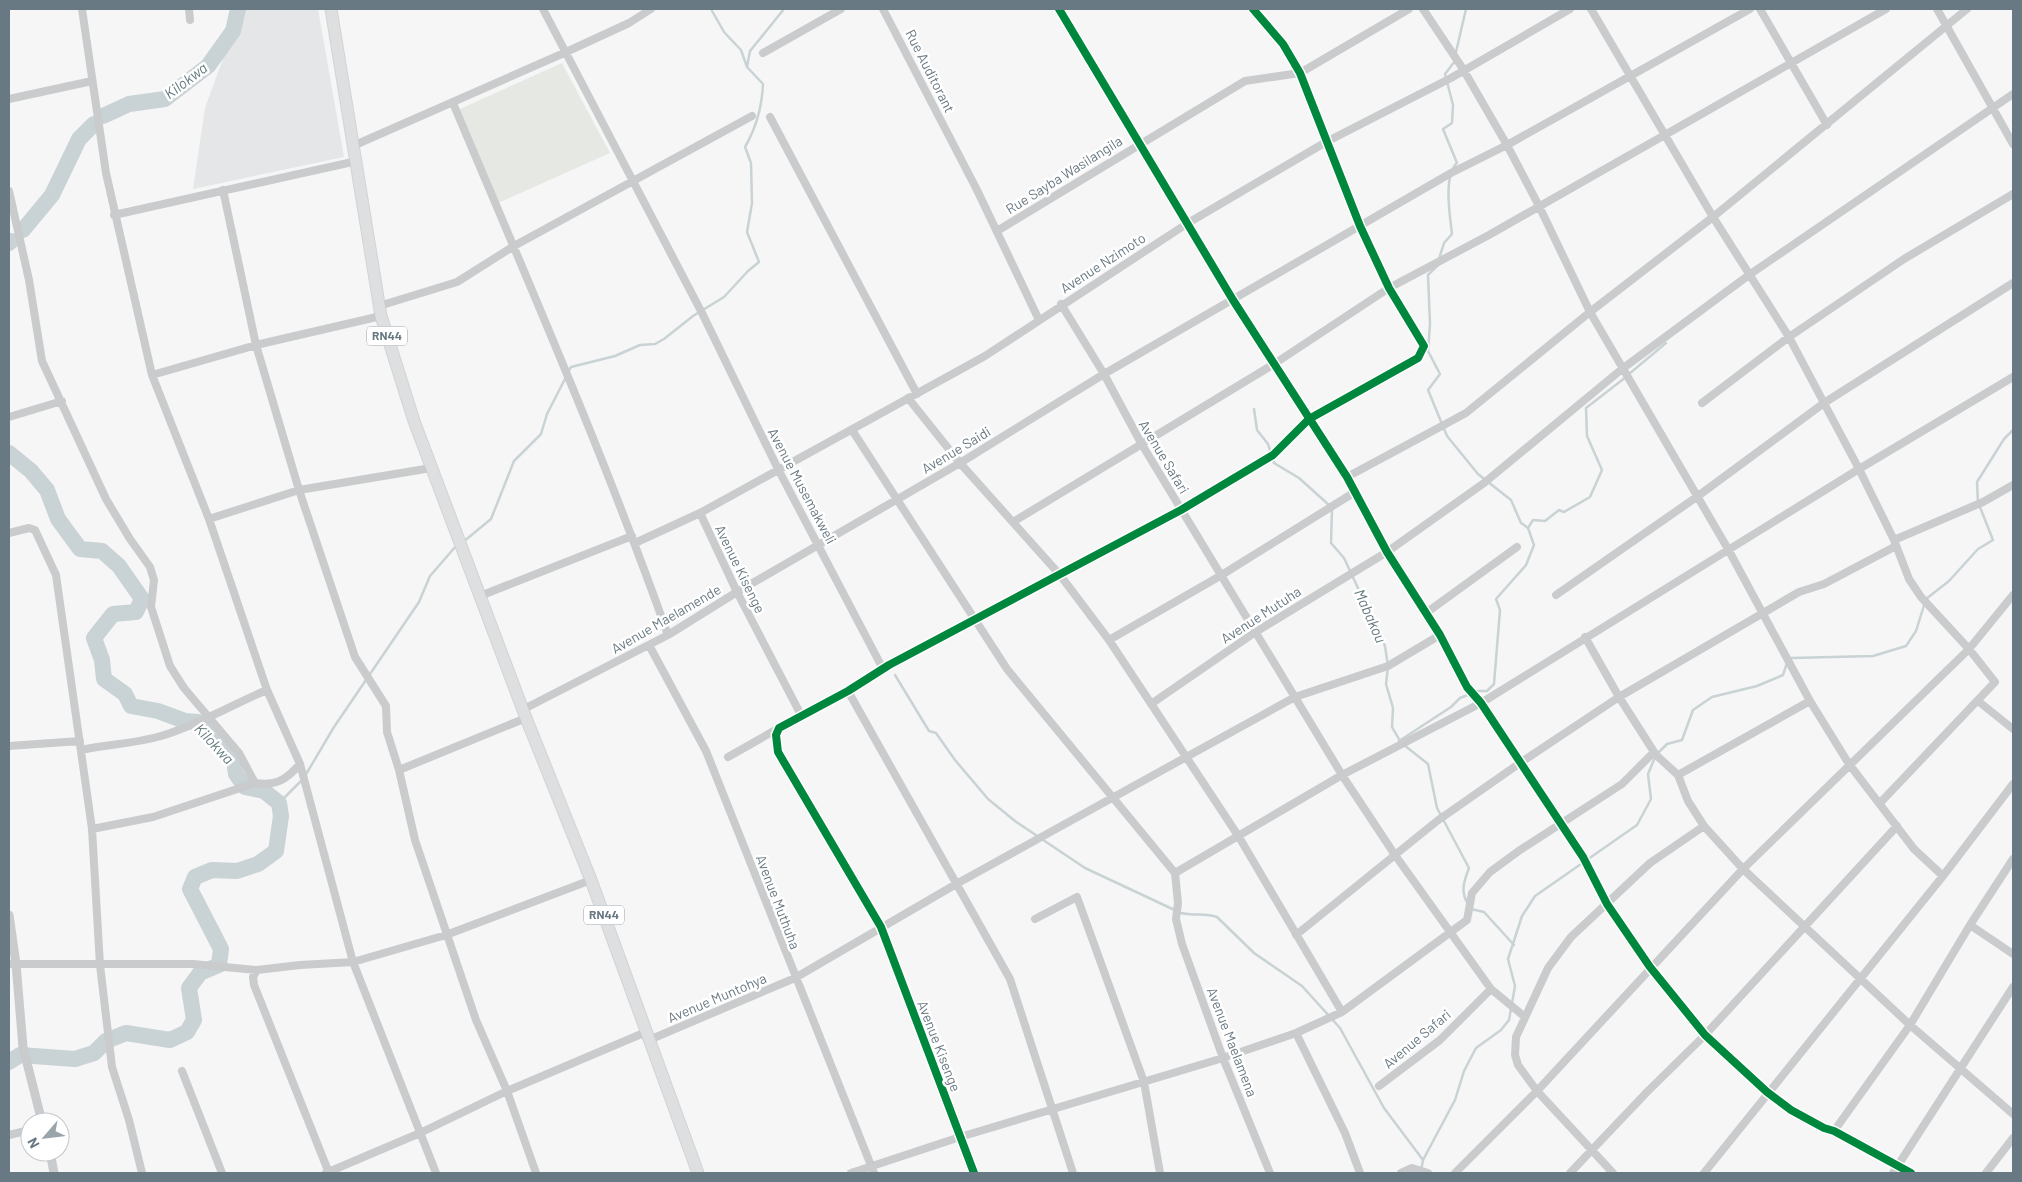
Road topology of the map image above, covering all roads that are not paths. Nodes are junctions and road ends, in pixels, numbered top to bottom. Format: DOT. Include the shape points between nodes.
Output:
graph roads {
  1 [pos="82,9"];
  2 [pos="189,9"];
  3 [pos="331,9"];
  4 [pos="543,9"];
  5 [pos="651,9"];
  6 [pos="841,9"];
  7 [pos="883,9"];
  8 [pos="1059,9"];
  9 [pos="1253,9"];
  10 [pos="1409,9"];
  11 [pos="1423,9"];
  12 [pos="1570,9"];
  13 [pos="1591,9"];
  14 [pos="1750,9"];
  15 [pos="1760,9"];
  16 [pos="1886,9"];
  17 [pos="1937,9"];
  18 [pos="1967,9"];
  19 [pos="190,20"];
  20 [pos="1947,26"];
  21 [pos="564,53"];
  22 [pos="764,53"];
  23 [pos="1791,63"];
  24 [pos="1463,70"];
  25 [pos="1300,72"];
  26 [pos="1630,75"];
  27 [pos="92,81"];
  28 [pos="2013,94"];
  29 [pos="9,99"];
  30 [pos="453,103"];
  31 [pos="1993,109"];
  32 [pos="752,116"];
  33 [pos="770,117"];
  34 [pos="1827,125"];
  35 [pos="1664,135"];
  36 [pos="1140,142"];
  37 [pos="1326,142"];
  38 [pos="2013,144"];
  39 [pos="354,145"];
  40 [pos="1507,145"];
  41 [pos="356,161"];
  42 [pos="632,180"];
  43 [pos="223,190"];
  44 [pos="9,191"];
  45 [pos="2013,194"];
  46 [pos="1539,206"];
  47 [pos="114,215"];
  48 [pos="1714,217"];
  49 [pos="1188,223"];
  50 [pos="1360,226"];
  51 [pos="997,231"];
  52 [pos="514,246"];
  53 [pos="1749,275"];
  54 [pos="2013,283"];
  55 [pos="1389,288"];
  56 [pos="1233,300"];
  57 [pos="1061,304"];
  58 [pos="380,311"];
  59 [pos="1590,312"];
  60 [pos="1039,320"];
  61 [pos="1789,337"];
  62 [pos="256,345"];
  63 [pos="1274,364"];
  64 [pos="1622,369"];
  65 [pos="1104,374"];
  66 [pos="152,375"];
  67 [pos="2013,377"];
  68 [pos="917,394"];
  69 [pos="908,398"];
  70 [pos="62,401"];
  71 [pos="1702,403"];
  72 [pos="1824,403"];
  73 [pos="9,418"];
  74 [pos="1309,419"];
  75 [pos="852,430"];
  76 [pos="1141,443"];
  77 [pos="960,464"];
  78 [pos="431,468"];
  79 [pos="778,469"];
  80 [pos="1859,469"];
  81 [pos="1347,477"];
  82 [pos="2013,485"];
  83 [pos="299,490"];
  84 [pos="1355,492"];
  85 [pos="1698,496"];
  86 [pos="897,500"];
  87 [pos="1181,510"];
  88 [pos="700,512"];
  89 [pos="209,518"];
  90 [pos="1014,522"];
  91 [pos="9,532"];
  92 [pos="634,540"];
  93 [pos="1895,543"];
  94 [pos="820,546"];
  95 [pos="1517,546"];
  96 [pos="1728,549"];
  97 [pos="1387,552"];
  98 [pos="1060,575"];
  99 [pos="1220,576"];
  100 [pos="737,592"];
  101 [pos="1556,595"];
  102 [pos="2013,595"];
  103 [pos="480,596"];
  104 [pos="1763,612"];
  105 [pos="1426,613"];
  106 [pos="973,619"];
  107 [pos="1254,633"];
  108 [pos="668,635"];
  109 [pos="1440,635"];
  110 [pos="1585,636"];
  111 [pos="1109,640"];
  112 [pos="649,645"];
  113 [pos="1969,649"];
  114 [pos="883,669"];
  115 [pos="267,690"];
  116 [pos="848,691"];
  117 [pos="1295,697"];
  118 [pos="1619,697"];
  119 [pos="1810,701"];
  120 [pos="1978,701"];
  121 [pos="1481,703"];
  122 [pos="1151,704"];
  123 [pos="524,714"];
  124 [pos="801,715"];
  125 [pos="210,718"];
  126 [pos="779,728"];
  127 [pos="2013,729"];
  128 [pos="80,741"];
  129 [pos="9,746"];
  130 [pos="81,750"];
  131 [pos="1654,752"];
  132 [pos="1186,756"];
  133 [pos="728,757"];
  134 [pos="1520,763"];
  135 [pos="300,764"];
  136 [pos="1849,764"];
  137 [pos="399,770"];
  138 [pos="1342,775"];
  139 [pos="1678,775"];
  140 [pos="255,784"];
  141 [pos="2013,784"];
  142 [pos="1112,798"];
  143 [pos="1880,803"];
  144 [pos="1561,823"];
  145 [pos="1704,826"];
  146 [pos="1897,826"];
  147 [pos="92,829"];
  148 [pos="1239,837"];
  149 [pos="1395,855"];
  150 [pos="2013,859"];
  151 [pos="1743,869"];
  152 [pos="1176,872"];
  153 [pos="1942,876"];
  154 [pos="591,880"];
  155 [pos="958,883"];
  156 [pos="1607,904"];
  157 [pos="9,915"];
  158 [pos="1035,918"];
  159 [pos="1970,925"];
  160 [pos="881,927"];
  161 [pos="1803,927"];
  162 [pos="1449,932"];
  163 [pos="446,935"];
  164 [pos="1296,935"];
  165 [pos="2013,954"];
  166 [pos="353,962"];
  167 [pos="12,964"];
  168 [pos="100,965"];
  169 [pos="1650,967"];
  170 [pos="257,970"];
  171 [pos="795,978"];
  172 [pos="1859,979"];
  173 [pos="2013,987"];
  174 [pos="1491,989"];
  175 [pos="1342,1012"];
  176 [pos="1525,1017"];
  177 [pos="1910,1025"];
  178 [pos="1296,1033"];
  179 [pos="1705,1035"];
  180 [pos="647,1036"];
  181 [pos="1224,1058"];
  182 [pos="1960,1067"];
  183 [pos="182,1070"];
  184 [pos="1144,1082"];
  185 [pos="1379,1086"];
  186 [pos="507,1091"];
  187 [pos="1536,1091"];
  188 [pos="1767,1092"];
  189 [pos="1054,1108"];
  190 [pos="39,1112"];
  191 [pos="2013,1114"];
  192 [pos="1834,1131"];
  193 [pos="420,1133"];
  194 [pos="960,1137"];
  195 [pos="2013,1138"];
  196 [pos="1591,1150"];
  197 [pos="1899,1166"];
  198 [pos="873,1170"];
  199 [pos="142,1173"];
  200 [pos="222,1173"];
  201 [pos="328,1173"];
  202 [pos="436,1173"];
  203 [pos="536,1173"];
  204 [pos="698,1173"];
  205 [pos="851,1173"];
  206 [pos="974,1173"];
  207 [pos="1073,1173"];
  208 [pos="1160,1173"];
  209 [pos="1269,1173"];
  210 [pos="1360,1173"];
  211 [pos="1401,1173"];
  212 [pos="1428,1173"];
  213 [pos="1455,1173"];
  214 [pos="1570,1173"];
  215 [pos="1613,1173"];
  216 [pos="1704,1173"];
  217 [pos="1893,1173"];
  218 [pos="1911,1173"];
  219 [pos="1986,1173"];
  1 -- 27 [label="street"];
  2 -- 19 [label="street"];
  3 -- 39 [label="main road, RN44"];
  4 -- 21 [label="street, Avenue Musemakweli"];
  5 -- 21 [label="street" via="629,23"];
  6 -- 22 [label="street"];
  7 -- 51 [label="street, Rue Auditorant"];
  8 -- 36 [label="street"];
  9 -- 25 [label="street" via="1283,44"];
  10 -- 25 [label="street, Rue Sayba Wasilangila"];
  11 -- 24 [label="street"];
  12 -- 24 [label="street, Avenue Nzimoto"];
  13 -- 26 [label="street"];
  14 -- 26 [label="street, Avenue Saidi"];
  15 -- 23 [label="street"];
  16 -- 23 [label="street"];
  17 -- 20 [label="street"];
  18 -- 20 [label="street"];
  20 -- 31 [label="street"];
  20 -- 34 [label="street"];
  21 -- 30 [label="street"];
  21 -- 42 [label="street, Avenue Musemakweli"];
  23 -- 34 [label="street"];
  23 -- 35 [label="street"];
  24 -- 37 [label="street, Avenue Nzimoto"];
  24 -- 40 [label="street"];
  25 -- 36 [label="street, Rue Sayba Wasilangila" via="1245,81"];
  25 -- 37 [label="street"];
  26 -- 35 [label="street"];
  26 -- 40 [label="street, Avenue Saidi"];
  27 -- 29 [label="street"];
  27 -- 47 [label="street"];
  28 -- 31 [label="street, Avenue Mutuha"];
  30 -- 39 [label="street"];
  30 -- 52 [label="street"];
  31 -- 38 [label="street"];
  31 -- 53 [label="street, Avenue Mutuha"];
  32 -- 42 [label="street"];
  33 -- 68 [label="street"];
  34 -- 48 [label="street"];
  35 -- 46 [label="street"];
  35 -- 48 [label="street"];
  36 -- 49 [label="street"];
  36 -- 51 [label="street, Rue Sayba Wasilangila"];
  37 -- 49 [label="street, Avenue Nzimoto"];
  37 -- 50 [label="street"];
  39 -- 41 [label="main road, RN44"];
  40 -- 46 [label="street"];
  40 -- 50 [label="street, Avenue Saidi" via="1451,173"];
  41 -- 43 [label="street"];
  41 -- 58 [label="main road, RN44"];
  42 -- 52 [label="street"];
  42 -- 79 [label="street, Avenue Musemakweli" via="701,311"];
  43 -- 47 [label="street"];
  43 -- 62 [label="street"];
  44 -- 70 [label="street" via="29,280 42,361"];
  45 -- 61 [label="street" via="1904,259"];
  46 -- 55 [label="street"];
  46 -- 59 [label="street"];
  47 -- 66 [label="street"];
  48 -- 53 [label="street"];
  48 -- 59 [label="street"];
  49 -- 56 [label="street"];
  49 -- 57 [label="street, Avenue Nzimoto"];
  50 -- 55 [label="street"];
  50 -- 56 [label="street, Avenue Saidi"];
  51 -- 60 [label="street"];
  52 -- 58 [label="street" via="457,282"];
  52 -- 92 [label="street"];
  53 -- 61 [label="street"];
  53 -- 64 [label="street, Avenue Mutuha"];
  54 -- 72 [label="street"];
  55 -- 63 [label="street"];
  55 -- 74 [label="street" via="1424,346 1418,358"];
  56 -- 63 [label="street"];
  56 -- 65 [label="street, Avenue Saidi"];
  57 -- 60 [label="street, Avenue Nzimoto"];
  57 -- 65 [label="street, Avenue Safari"];
  58 -- 62 [label="street"];
  58 -- 78 [label="main road, RN44"];
  59 -- 64 [label="street"];
  59 -- 81 [label="street" via="1466,413"];
  60 -- 68 [label="street, Avenue Nzimoto" via="986,356"];
  61 -- 71 [label="street"];
  61 -- 72 [label="street"];
  62 -- 66 [label="street"];
  62 -- 83 [label="street"];
  63 -- 74 [label="street"];
  63 -- 76 [label="street"];
  64 -- 85 [label="street"];
  64 -- 97 [label="street, Avenue Mutuha" via="1486,481"];
  65 -- 76 [label="street, Avenue Safari"];
  65 -- 77 [label="street, Avenue Saidi"];
  66 -- 89 [label="street"];
  67 -- 80 [label="street"];
  68 -- 69 [label="street, Avenue Nzimoto"];
  69 -- 75 [label="street, Avenue Nzimoto"];
  69 -- 77 [label="street"];
  70 -- 73 [label="street"];
  70 -- 125 [label="street" via="106,499 153,574 152,608 170,666"];
  72 -- 80 [label="street"];
  72 -- 85 [label="street"];
  74 -- 81 [label="street"];
  74 -- 87 [label="street" via="1271,456"];
  75 -- 79 [label="street, Avenue Nzimoto"];
  75 -- 86 [label="street"];
  76 -- 87 [label="street, Avenue Safari"];
  76 -- 90 [label="street"];
  77 -- 86 [label="street, Avenue Saidi"];
  77 -- 90 [label="street"];
  78 -- 83 [label="street"];
  78 -- 103 [label="main road, RN44"];
  79 -- 88 [label="street, Avenue Kisenge"];
  79 -- 94 [label="street, Avenue Musemakweli"];
  80 -- 93 [label="street"];
  80 -- 96 [label="street"];
  81 -- 84 [label="street"];
  82 -- 93 [label="street"];
  83 -- 89 [label="street"];
  83 -- 137 [label="street" via="355,657 386,706 387,732"];
  84 -- 97 [label="street"];
  84 -- 99 [label="street"];
  85 -- 96 [label="street"];
  85 -- 101 [label="street"];
  86 -- 94 [label="street, Avenue Saidi"];
  86 -- 106 [label="street"];
  87 -- 98 [label="street"];
  87 -- 99 [label="street, Avenue Safari"];
  88 -- 92 [label="street"];
  88 -- 100 [label="street, Avenue Kisenge"];
  89 -- 115 [label="street"];
  90 -- 98 [label="street"];
  91 -- 128 [label="street" via="29,528 36,530 56,575"];
  92 -- 103 [label="street"];
  92 -- 108 [label="street"];
  93 -- 104 [label="street" via="1824,584 1799,592"];
  93 -- 113 [label="street" via="1909,579 1921,597"];
  94 -- 100 [label="street, Avenue Maelamende"];
  94 -- 114 [label="street, Avenue Musemakweli"];
  95 -- 105 [label="street"];
  96 -- 104 [label="street"];
  96 -- 110 [label="street"];
  97 -- 105 [label="street"];
  97 -- 107 [label="street, Avenue Mutuha"];
  98 -- 106 [label="street"];
  98 -- 111 [label="street"];
  99 -- 107 [label="street, Avenue Safari"];
  99 -- 111 [label="street"];
  100 -- 108 [label="street, Avenue Maelamende"];
  100 -- 124 [label="street, Avenue Kisenge"];
  102 -- 113 [label="street"];
  103 -- 123 [label="main road, RN44"];
  104 -- 118 [label="street"];
  104 -- 119 [label="street"];
  105 -- 109 [label="street"];
  106 -- 114 [label="street"];
  106 -- 142 [label="street" via="1007,669"];
  107 -- 117 [label="street, Avenue Safari"];
  107 -- 122 [label="street, Avenue Mutuha"];
  108 -- 112 [label="street, Avenue Maelamende"];
  109 -- 117 [label="street, Avenue Muntohya" via="1388,666"];
  109 -- 121 [label="street" via="1467,687"];
  110 -- 118 [label="street"];
  110 -- 121 [label="street"];
  111 -- 122 [label="street"];
  112 -- 123 [label="street, Avenue Maelamende"];
  112 -- 171 [label="street, Avenue Muthuha" via="706,750"];
  113 -- 120 [label="street" via="1995,682"];
  113 -- 136 [label="street"];
  114 -- 116 [label="street"];
  115 -- 125 [label="street"];
  115 -- 135 [label="street"];
  116 -- 124 [label="street"];
  116 -- 155 [label="street"];
  117 -- 132 [label="street, Avenue Muntohya"];
  117 -- 138 [label="street, Avenue Safari"];
  118 -- 131 [label="street"];
  118 -- 134 [label="street"];
  119 -- 136 [label="street"];
  119 -- 139 [label="street"];
  120 -- 127 [label="street"];
  120 -- 143 [label="street"];
  121 -- 134 [label="street"];
  121 -- 138 [label="street"];
  122 -- 132 [label="street"];
  123 -- 137 [label="street, Avenue Maelamende"];
  123 -- 154 [label="main road, RN44"];
  124 -- 126 [label="street"];
  125 -- 130 [label="street" via="161,736"];
  125 -- 140 [label="street" via="238,753"];
  126 -- 133 [label="street"];
  126 -- 160 [label="street, Avenue Kisenge" via="776,735 778,752"];
  128 -- 129 [label="street"];
  128 -- 130 [label="street"];
  130 -- 147 [label="street"];
  131 -- 139 [label="street"];
  131 -- 144 [label="street" via="1622,784"];
  132 -- 142 [label="street, Avenue Muntohya"];
  132 -- 148 [label="street"];
  134 -- 144 [label="street"];
  134 -- 149 [label="street" via="1446,814"];
  135 -- 140 [label="street" via="282,782"];
  135 -- 166 [label="street"];
  136 -- 143 [label="street"];
  136 -- 151 [label="street"];
  137 -- 163 [label="street" via="415,840"];
  138 -- 148 [label="street"];
  138 -- 149 [label="street, Avenue Safari"];
  139 -- 145 [label="street" via="1688,801"];
  140 -- 147 [label="street" via="153,817"];
  141 -- 153 [label="street"];
  142 -- 152 [label="street"];
  142 -- 155 [label="street, Avenue Muntohya"];
  143 -- 146 [label="street"];
  144 -- 156 [label="street"];
  144 -- 162 [label="street" via="1490,872 1472,894 1467,920"];
  145 -- 151 [label="street"];
  145 -- 156 [label="street" via="1650,863"];
  146 -- 153 [label="street" via="1914,849"];
  146 -- 161 [label="street"];
  147 -- 168 [label="street"];
  148 -- 152 [label="street"];
  148 -- 164 [label="street"];
  149 -- 162 [label="street, Avenue Safari"];
  149 -- 164 [label="street"];
  150 -- 159 [label="street"];
  151 -- 161 [label="street"];
  151 -- 169 [label="street"];
  152 -- 181 [label="street, Avenue Maelamena" via="1176,919 1182,944"];
  153 -- 172 [label="street"];
  154 -- 163 [label="street"];
  154 -- 180 [label="main road, RN44"];
  155 -- 160 [label="street, Avenue Muntohya"];
  155 -- 189 [label="street" via="1010,979"];
  156 -- 169 [label="street"];
  156 -- 176 [label="street" via="1555,956"];
  157 -- 167 [label="street"];
  158 -- 184 [label="street" via="1076,897"];
  159 -- 165 [label="street"];
  159 -- 177 [label="street"];
  160 -- 171 [label="street, Avenue Muntohya"];
  160 -- 194 [label="street, Avenue Kisenge"];
  161 -- 172 [label="street"];
  161 -- 179 [label="street"];
  162 -- 174 [label="street, Avenue Safari"];
  162 -- 175 [label="street"];
  163 -- 166 [label="street"];
  163 -- 186 [label="street" via="476,1020"];
  164 -- 175 [label="street"];
  166 -- 170 [label="street"];
  166 -- 193 [label="street"];
  167 -- 168 [label="street"];
  167 -- 190 [label="street" via="25,1056"];
  168 -- 170 [label="street" via="151,963"];
  168 -- 199 [label="street" via="112,1067 130,1120"];
  169 -- 179 [label="street"];
  169 -- 187 [label="street"];
  170 -- 201 [label="street" via="253,977 254,985"];
  171 -- 180 [label="street, Avenue Muntohya"];
  171 -- 198 [label="street, Avenue Muthuha"];
  172 -- 177 [label="street"];
  172 -- 188 [label="street"];
  173 -- 182 [label="street"];
  174 -- 176 [label="street, Avenue Safari"];
  174 -- 185 [label="street, Avenue Safari" via="1440,1040"];
  175 -- 178 [label="street"];
  176 -- 187 [label="street" via="1516,1037 1515,1055"];
  177 -- 182 [label="street"];
  177 -- 192 [label="street"];
  178 -- 181 [label="street"];
  178 -- 210 [label="street" via="1345,1133"];
  179 -- 188 [label="street"];
  179 -- 196 [label="street"];
  180 -- 186 [label="street, Avenue Muntohya"];
  180 -- 204 [label="main road, RN44"];
  181 -- 184 [label="street"];
  181 -- 209 [label="street, Avenue Maelamena"];
  182 -- 191 [label="street"];
  182 -- 197 [label="street"];
  183 -- 200 [label="street"];
  184 -- 189 [label="street"];
  184 -- 208 [label="street"];
  186 -- 193 [label="street, Avenue Muntohya"];
  186 -- 203 [label="street"];
  187 -- 196 [label="street"];
  187 -- 213 [label="street"];
  188 -- 192 [label="street" via="1791,1110"];
  188 -- 216 [label="street"];
  189 -- 194 [label="street"];
  189 -- 207 [label="street"];
  192 -- 197 [label="street"];
  193 -- 201 [label="street, Avenue Muntohya"];
  193 -- 202 [label="street"];
  194 -- 198 [label="street"];
  194 -- 206 [label="street, Avenue Kisenge"];
  195 -- 219 [label="street"];
  196 -- 214 [label="street"];
  196 -- 215 [label="street"];
  197 -- 217 [label="street"];
  197 -- 218 [label="street"];
  198 -- 205 [label="street"];
  211 -- 212 [label="street" via="1416,1169"];
}
